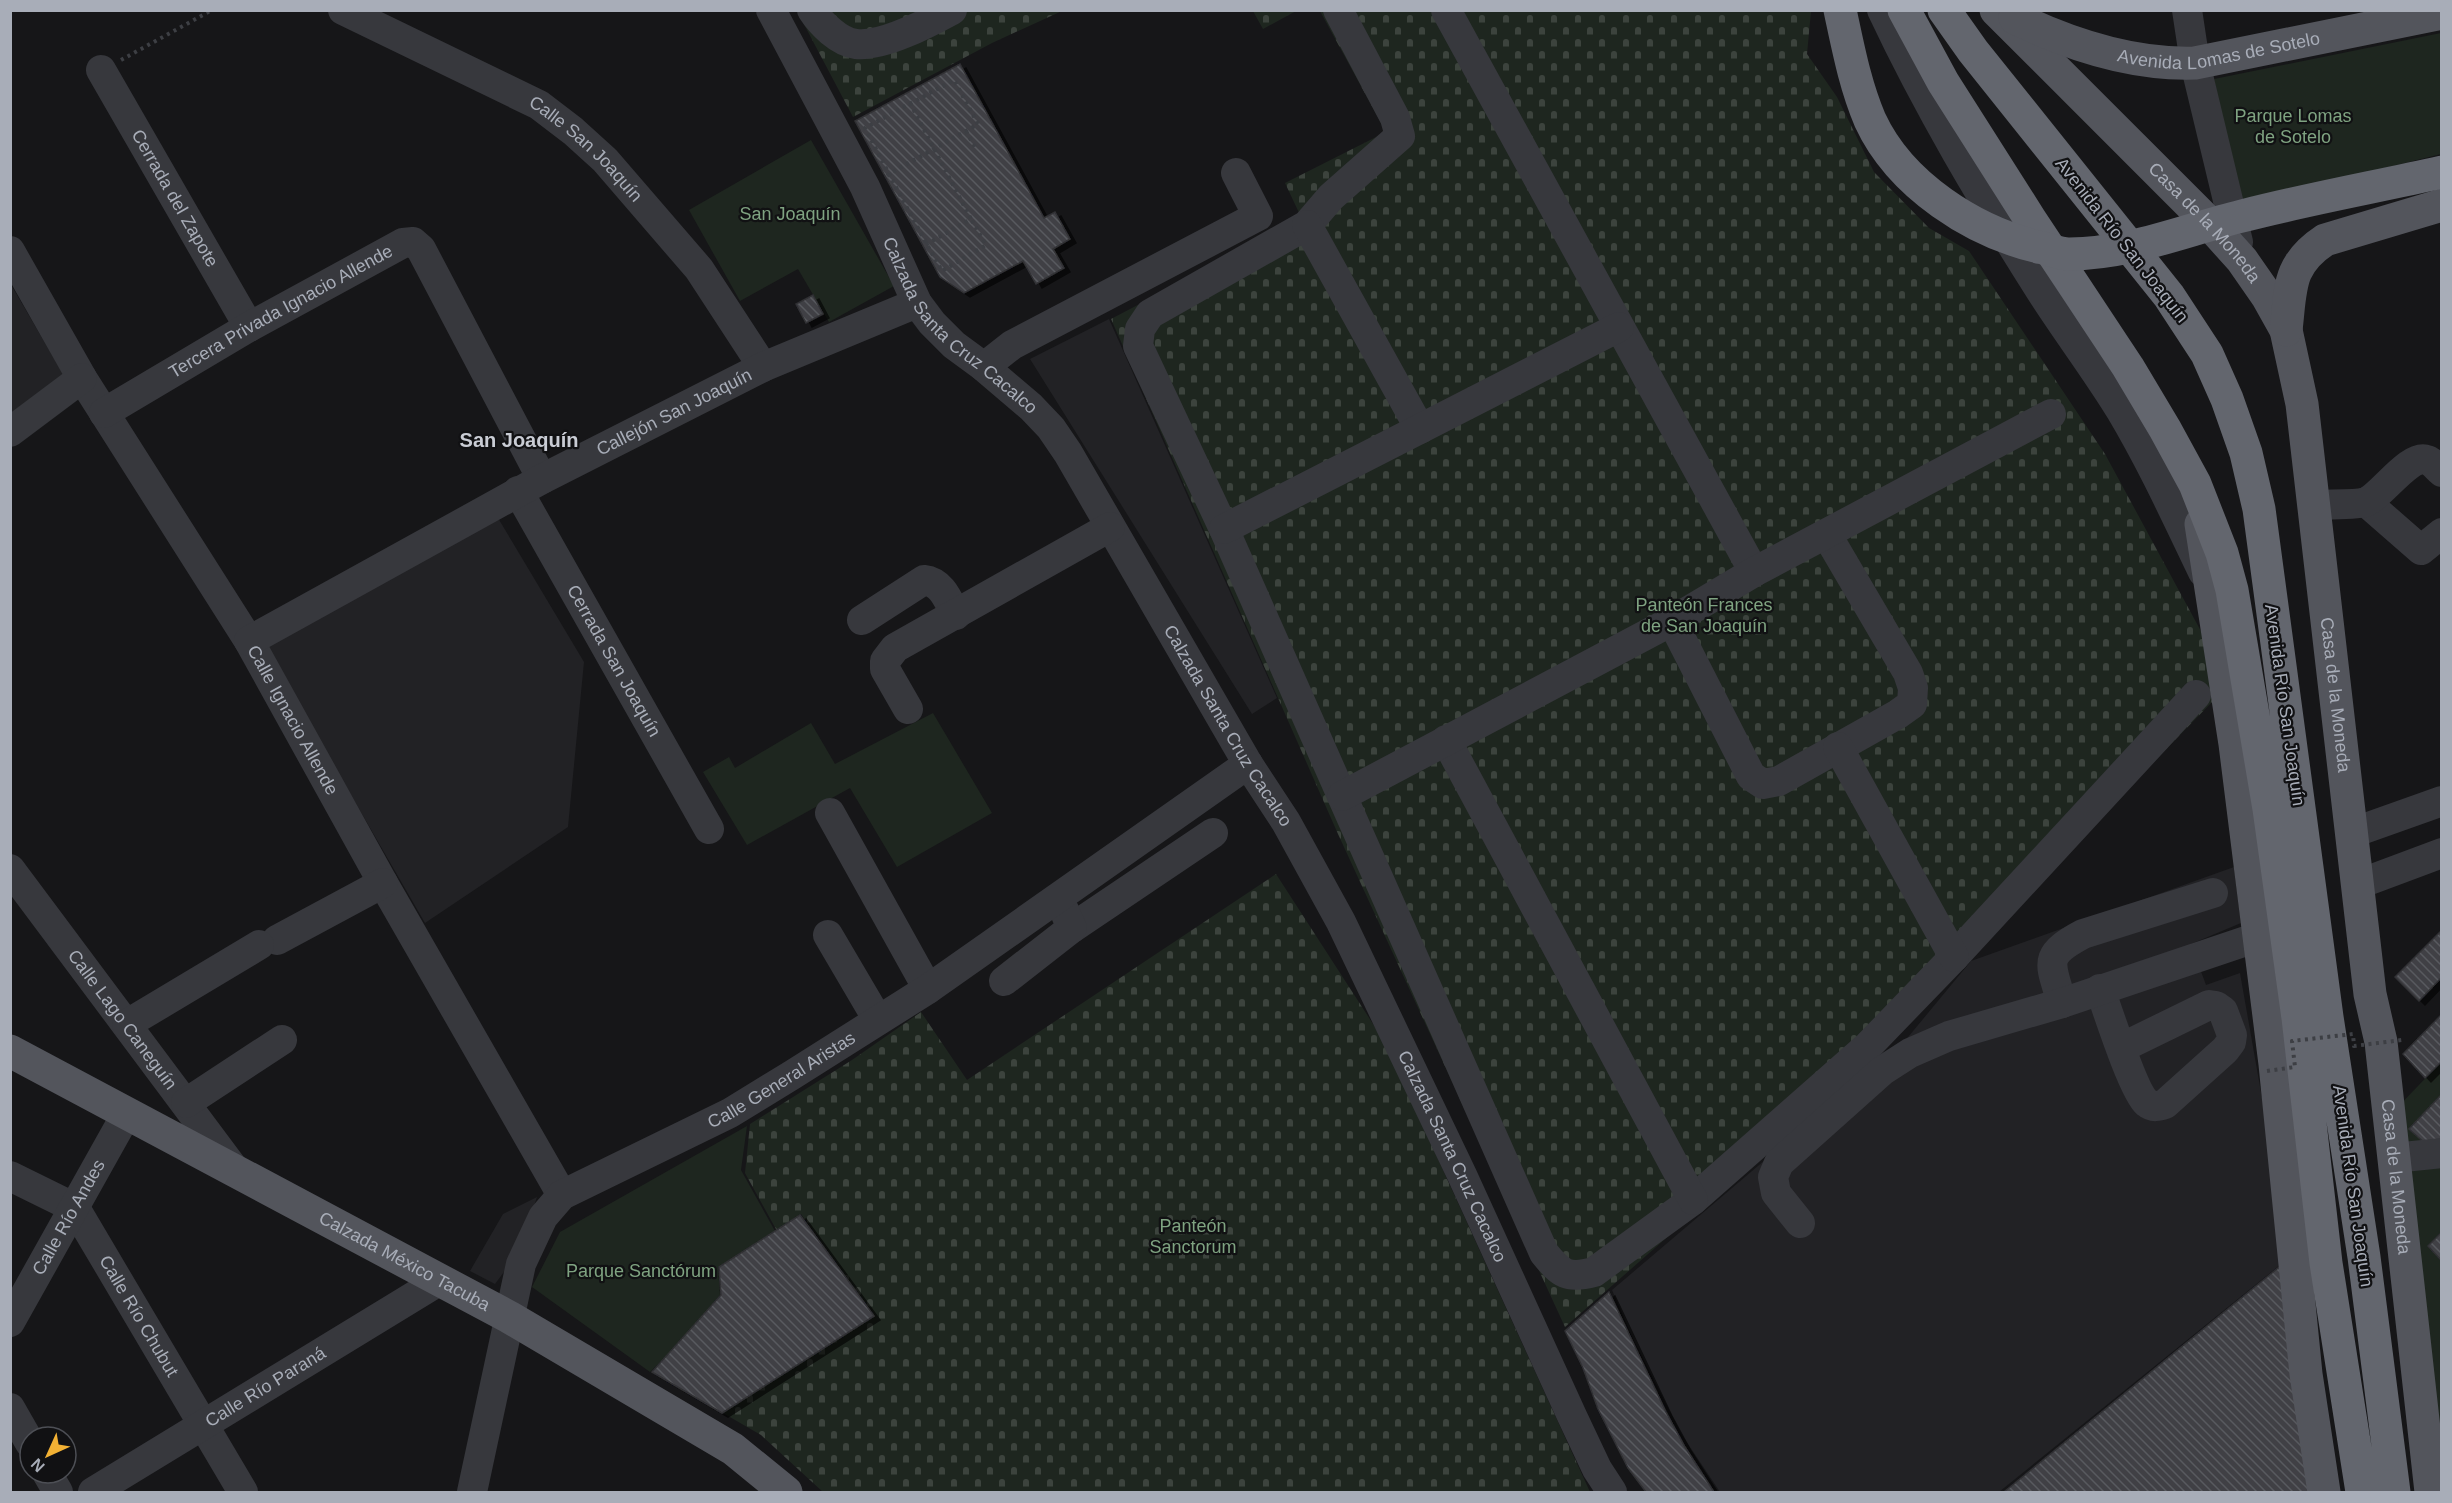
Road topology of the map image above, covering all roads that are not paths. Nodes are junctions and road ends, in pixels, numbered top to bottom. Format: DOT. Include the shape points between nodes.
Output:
graph roads {
  1 [pos="771,10"];
  2 [pos="812,10"];
  3 [pos="952,10"];
  4 [pos="1338,10"];
  5 [pos="1446,10"];
  6 [pos="1840,10"];
  7 [pos="1882,10"];
  8 [pos="1904,10"];
  9 [pos="1944,10"];
  10 [pos="1998,10"];
  11 [pos="2187,10"];
  12 [pos="348,11"];
  13 [pos="2439,12"];
  14 [pos="2195,63"];
  15 [pos="101,70"];
  16 [pos="2442,172"];
  17 [pos="1236,173"];
  18 [pos="2442,206"];
  19 [pos="1307,225"];
  20 [pos="10,251"];
  21 [pos="2242,260"];
  22 [pos="917,303"];
  23 [pos="249,327"];
  24 [pos="1619,327"];
  25 [pos="2286,330"];
  26 [pos="984,367"];
  27 [pos="763,368"];
  28 [pos="82,378"];
  29 [pos="104,413"];
  30 [pos="2051,414"];
  31 [pos="1420,429"];
  32 [pos="10,432"];
  33 [pos="2442,472"];
  34 [pos="2195,484"];
  35 [pos="530,485"];
  36 [pos="2366,502"];
  37 [pos="2314,505"];
  38 [pos="1110,527"];
  39 [pos="1224,529"];
  40 [pos="2442,533"];
  41 [pos="1827,535"];
  42 [pos="1754,573"];
  43 [pos="2214,595"];
  44 [pos="956,615"];
  45 [pos="862,620"];
  46 [pos="1672,621"];
  47 [pos="249,641"];
  48 [pos="2196,695"];
  49 [pos="908,709"];
  50 [pos="1446,740"];
  51 [pos="1838,747"];
  52 [pos="1248,764"];
  53 [pos="1342,796"];
  54 [pos="2442,801"];
  55 [pos="830,813"];
  56 [pos="709,830"];
  57 [pos="1213,832"];
  58 [pos="2352,833"];
  59 [pos="2442,853"];
  60 [pos="10,869"];
  61 [pos="383,882"];
  62 [pos="2359,884"];
  63 [pos="2213,893"];
  64 [pos="1058,896"];
  65 [pos="1072,928"];
  66 [pos="828,935"];
  67 [pos="2258,938"];
  68 [pos="1954,957"];
  69 [pos="1005,981"];
  70 [pos="928,988"];
  71 [pos="2100,989"];
  72 [pos="2062,1003"];
  73 [pos="878,1020"];
  74 [pos="127,1024"];
  75 [pos="282,1040"];
  76 [pos="2121,1048"];
  77 [pos="10,1051"];
  78 [pos="186,1103"];
  79 [pos="127,1113"];
  80 [pos="2442,1153"];
  81 [pos="2394,1158"];
  82 [pos="234,1169"];
  83 [pos="10,1176"];
  84 [pos="562,1195"];
  85 [pos="1693,1200"];
  86 [pos="75,1208"];
  87 [pos="1800,1223"];
  88 [pos="439,1281"];
  89 [pos="509,1317"];
  90 [pos="10,1322"];
  91 [pos="10,1408"];
  92 [pos="204,1423"];
  93 [pos="20,1425"];
  94 [pos="93,1492"];
  95 [pos="243,1492"];
  96 [pos="472,1492"];
  97 [pos="786,1492"];
  98 [pos="1612,1492"];
  99 [pos="2324,1492"];
  100 [pos="2362,1492"];
  101 [pos="2394,1492"];
  102 [pos="2431,1492"];
  1 -- 22 [label="street, Calzada Santa Cruz Cacalco" via="865,187"];
  2 -- 3 [label="street" via="834,34 855,44 879,42"];
  4 -- 19 [label="street" via="1395,118 1400,136 1331,197"];
  5 -- 24 [label="street"];
  6 -- 16 [label="highway, bridge" via="1854,74 1871,121 1896,161 1927,191 1975,223 2016,243 2068,254 2114,250 2242,216"];
  7 -- 43 [label="street" via="1972,182 2120,410 2162,485"];
  8 -- 34 [label="highway, Avenida Río San Joaquín" via="1943,82 2128,367"];
  9 -- 101 [label="highway, Avenida Río San Joaquín" via="2169,296 2207,354 2228,399 2246,453 2259,509"];
  10 -- 14 [label="main road, Avenida Lomas de Sotelo" via="2052,35 2128,58"];
  10 -- 21 [label="main road, Casa de la Moneda"];
  11 -- 14 [label="street"];
  12 -- 27 [label="street, Calle San Joaquín" via="538,105 573,131 605,160 699,269"];
  13 -- 14 [label="main road, Avenida Lomas de Sotelo"];
  14 -- 21 [label="street"];
  15 -- 23 [label="street, Cerrada del Zapote"];
  17 -- 26 [label="street" via="1258,216 1012,345"];
  18 -- 25 [label="main road" via="2325,240 2309,250 2291,285"];
  19 -- 31 [label="street"];
  19 -- 39 [label="street" via="1149,314 1140,329 1138,346"];
  20 -- 28 [label="street, Calle Ignacio Allende"];
  21 -- 25 [label="main road, Casa de la Moneda"];
  22 -- 26 [label="street, Calzada Santa Cruz Cacalco" via="954,345"];
  22 -- 27 [label="street, Callejón San Joaquín"];
  23 -- 29 [label="street, Tercera Privada Ignacio Allende"];
  23 -- 35 [label="street, Tercera Privada Ignacio Allende" via="403,243 413,242 421,249"];
  24 -- 31 [label="street"];
  24 -- 42 [label="street"];
  25 -- 37 [label="main road, Casa de la Moneda" via="2302,404"];
  26 -- 38 [label="street, Calzada Santa Cruz Cacalco" via="1051,428"];
  27 -- 35 [label="street, Callejón San Joaquín"];
  28 -- 29 [label="street, Calle Ignacio Allende"];
  28 -- 32 [label="street"];
  29 -- 47 [label="street, Calle Ignacio Allende"];
  30 -- 41 [label="street"];
  31 -- 39 [label="street"];
  33 -- 36 [label="street" via="2431,462 2419,459"];
  34 -- 43 [label="main road"];
  34 -- 100 [label="highway, Avenida Río San Joaquín" via="2223,553 2232,590 2267,797 2326,1263"];
  35 -- 47 [label="street, Callejón San Joaquín"];
  35 -- 56 [label="street, Cerrada San Joaquín"];
  36 -- 37 [label="street"];
  36 -- 40 [label="street" via="2421,550"];
  37 -- 58 [label="main road, Casa de la Moneda"];
  38 -- 44 [label="street"];
  38 -- 52 [label="street, Calzada Santa Cruz Cacalco"];
  39 -- 53 [label="street"];
  41 -- 42 [label="street"];
  41 -- 51 [label="street" via="1887,634 1913,688 1912,704"];
  42 -- 46 [label="street"];
  43 -- 67 [label="main road"];
  44 -- 45 [label="street" via="940,587 924,580"];
  44 -- 49 [label="street" via="895,648 885,661 885,669"];
  46 -- 50 [label="street"];
  46 -- 51 [label="street" via="1751,776 1763,784 1779,781"];
  47 -- 61 [label="street, Calle Ignacio Allende"];
  48 -- 68 [label="street"];
  50 -- 53 [label="street"];
  50 -- 85 [label="street"];
  51 -- 68 [label="street"];
  52 -- 64 [label="street, Calle General Aristas"];
  52 -- 98 [label="street, Calzada Santa Cruz Cacalco" via="1286,822 1341,922 1572,1416"];
  53 -- 85 [label="street" via="1544,1253 1557,1269 1575,1277 1594,1272"];
  54 -- 58 [label="street"];
  55 -- 70 [label="street"];
  57 -- 65 [label="street"];
  58 -- 62 [label="main road, Casa de la Moneda"];
  59 -- 62 [label="street"];
  60 -- 74 [label="street, Calle Lago Caneguín"];
  61 -- 74 [label="street" via="268,942"];
  61 -- 84 [label="street, Calle Ignacio Allende"];
  62 -- 81 [label="main road, Casa de la Moneda" via="2370,994 2381,1042"];
  63 -- 72 [label="street" via="2083,934 2065,944 2050,963"];
  64 -- 65 [label="street"];
  64 -- 70 [label="street, Calle General Aristas"];
  65 -- 69 [label="street"];
  66 -- 73 [label="street"];
  67 -- 71 [label="street"];
  67 -- 99 [label="main road" via="2275,1064 2306,1374"];
  68 -- 85 [label="street" via="1868,1046"];
  70 -- 73 [label="street, Calle General Aristas"];
  71 -- 72 [label="street"];
  71 -- 76 [label="street"];
  72 -- 87 [label="street" via="1949,1036 1882,1071 1779,1163 1773,1177 1776,1193"];
  73 -- 84 [label="street, Calle General Aristas" via="730,1113"];
  74 -- 78 [label="street, Calle Lago Caneguín"];
  75 -- 78 [label="street"];
  77 -- 79 [label="main road, Calzada México Tacuba"];
  78 -- 82 [label="street, Calle Lago Caneguín"];
  79 -- 82 [label="main road, Calzada México Tacuba"];
  79 -- 86 [label="street, Calle Río Andes"];
  80 -- 81 [label="street"];
  81 -- 102 [label="main road, Casa de la Moneda"];
  82 -- 88 [label="main road, Calzada México Tacuba"];
  83 -- 86 [label="street"];
  84 -- 89 [label="street, Calle General Aristas" via="531,1239"];
  86 -- 90 [label="street, Calle Río Andes"];
  86 -- 92 [label="street, Calle Río Chubut"];
  88 -- 89 [label="main road, Calzada México Tacuba"];
  88 -- 92 [label="street, Calle Río Paraná"];
  89 -- 96 [label="street, Calle General Aristas"];
  89 -- 97 [label="main road, Calzada México Tacuba" via="725,1443"];
  91 -- 93 [label="street"];
  92 -- 94 [label="street, Calle Río Paraná"];
  92 -- 95 [label="street, Calle Río Chubut"];
}
